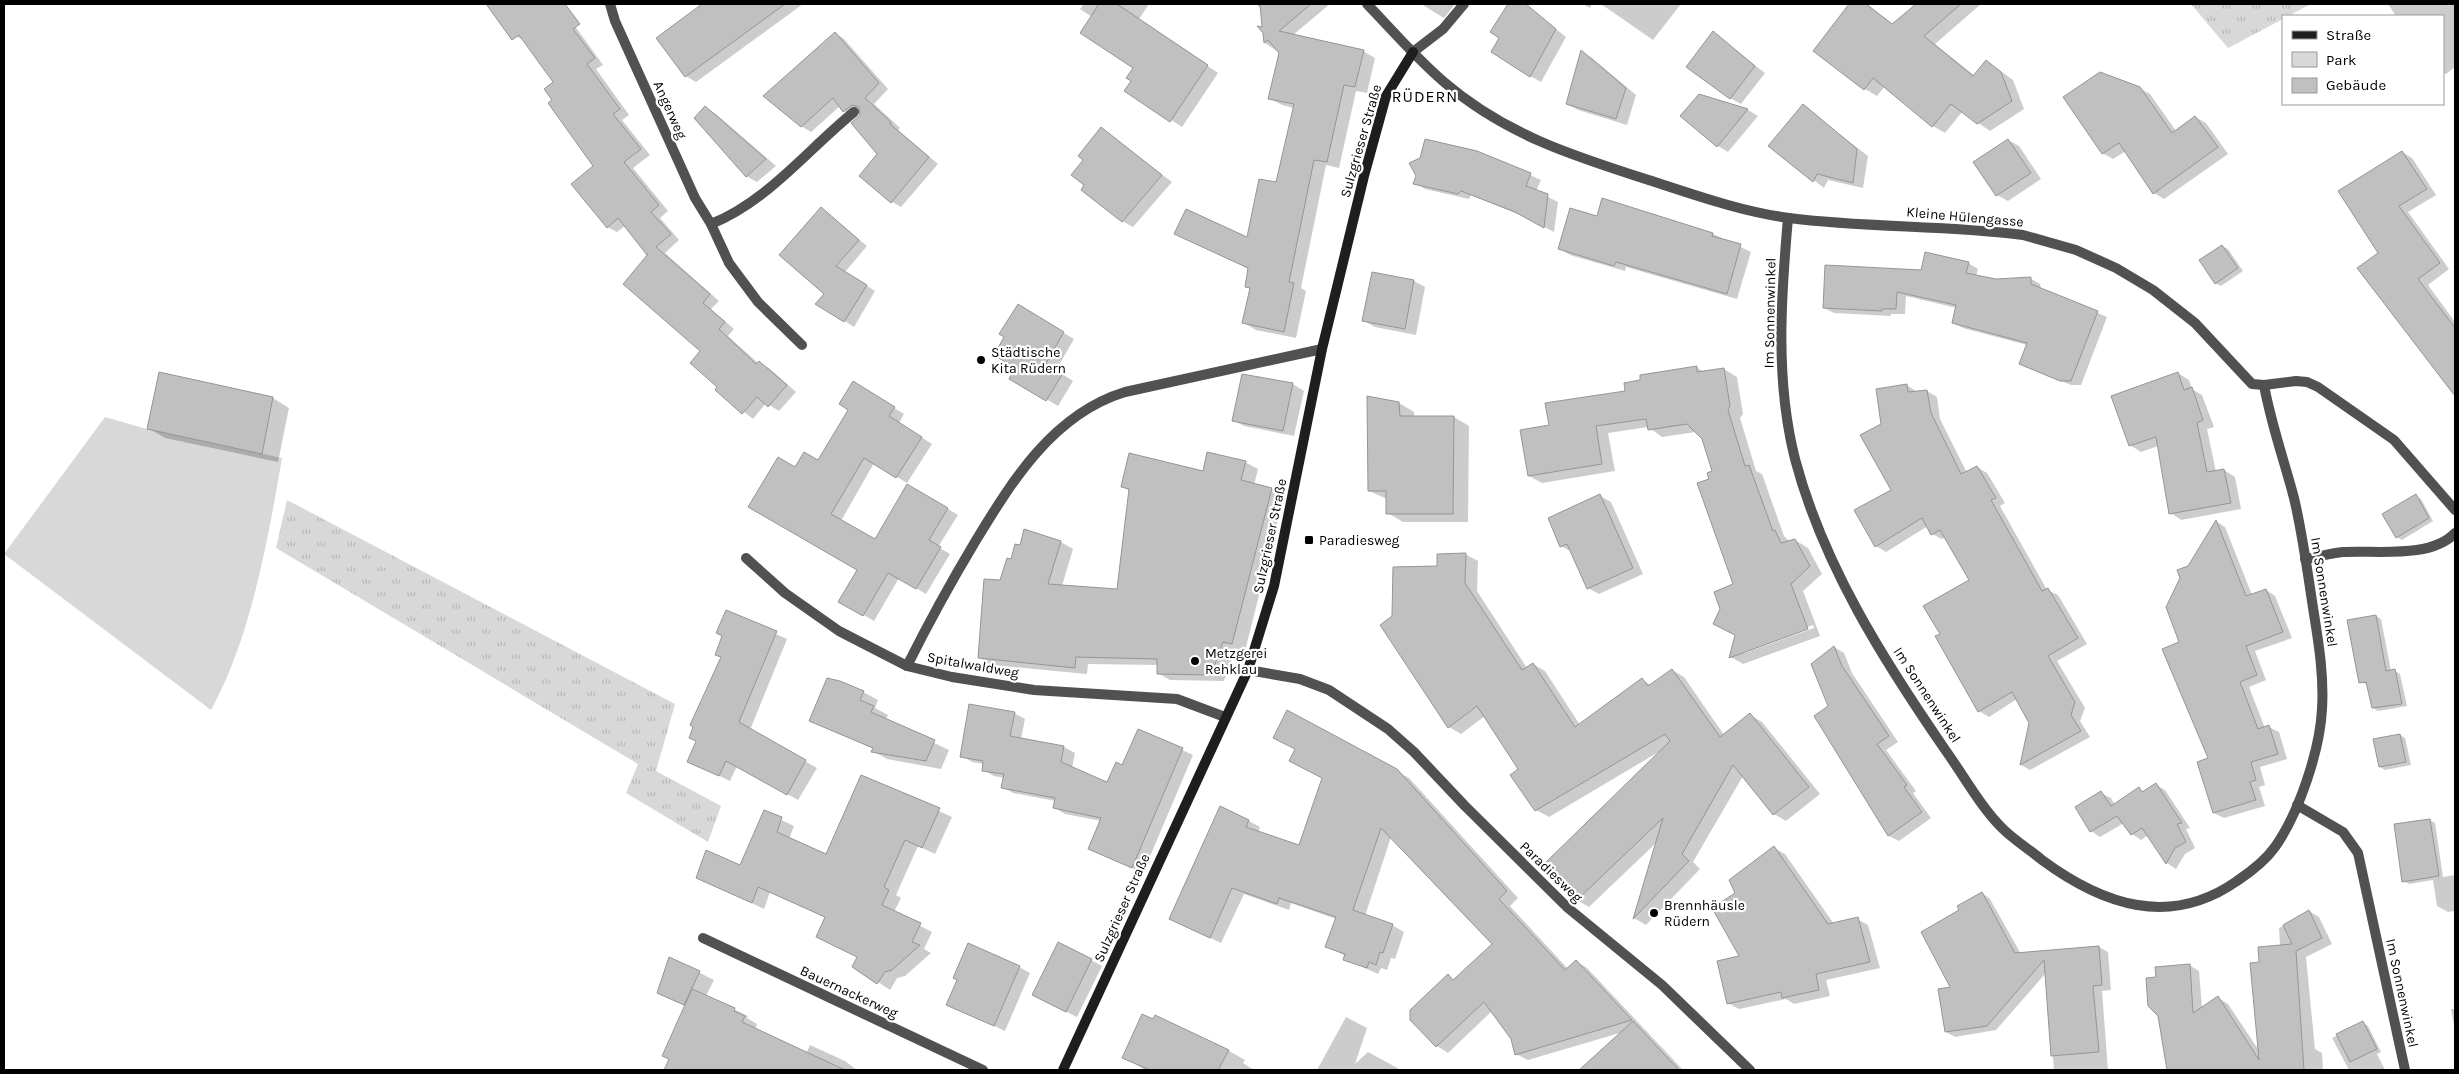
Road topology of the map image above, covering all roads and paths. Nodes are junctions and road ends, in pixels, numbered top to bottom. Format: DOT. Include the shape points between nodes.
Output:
graph roads {
  1 [pos="610,4"];
  2 [pos="1367,4"];
  3 [pos="1464,4"];
  4 [pos="1413,52"];
  5 [pos="854,112"];
  6 [pos="1788,218"];
  7 [pos="712,224"];
  8 [pos="802,345"];
  9 [pos="1322,349"];
  10 [pos="2264,385"];
  11 [pos="2455,510"];
  12 [pos="2455,533"];
  13 [pos="746,558"];
  14 [pos="2305,559"];
  15 [pos="907,666"];
  16 [pos="1248,670"];
  17 [pos="1225,717"];
  18 [pos="2297,805"];
  19 [pos="702,938"];
  20 [pos="983,1070"];
  21 [pos="1062,1070"];
  22 [pos="1750,1070"];
  23 [pos="2405,1070"];
  1 -- 7 [label="street, Angerweg" via="691,190"];
  2 -- 4 [label="street, Kleine Hülengasse"];
  3 -- 4 [label="street, Sulzgrieser Straße" via="1443,29"];
  4 -- 6 [label="street, Kleine Hülengasse" via="1443,81 1481,110 1555,149 1721,203"];
  4 -- 9 [label="street, Sulzgrieser Straße" via="1386,96 1342,259"];
  5 -- 7 [label="street" via="757,199"];
  6 -- 10 [label="street, Kleine Hülengasse" via="2005,232 2039,238 2076,250 2116,268 2169,301 2209,337 2247,380"];
  6 -- 18 [label="street, Im Sonnenwinkel" via="1782,338 1785,404 1796,463 1839,577 1913,703 1992,817 2056,870 2091,890 2135,905 2172,907 2197,903 2216,895 2252,870 2274,848"];
  7 -- 8 [label="street, Angerweg" via="729,263 746,288 770,316"];
  9 -- 15 [label="street" via="1125,392 1074,417 1039,450 1010,486 958,570"];
  9 -- 16 [label="street, Sulzgrieser Straße" via="1282,550 1264,624"];
  10 -- 11 [label="street" via="2296,381 2318,387 2394,440"];
  10 -- 14 [label="street, Im Sonnenwinkel" via="2294,500"];
  12 -- 14 [label="street" via="2445,542 2430,546 2384,553 2342,552"];
  13 -- 15 [label="street, Spitalwaldweg" via="785,593 839,631"];
  14 -- 18 [label="street, Im Sonnenwinkel" via="2321,662 2322,707 2319,734"];
  15 -- 17 [label="street, Spitalwaldweg" via="1034,690 1177,699"];
  16 -- 17 [label="street, Sulzgrieser Straße"];
  16 -- 22 [label="street, Paradiesweg" via="1300,679 1330,690 1388,729 1568,908 1662,985"];
  17 -- 21 [label="street, Sulzgrieser Straße"];
  18 -- 23 [label="street, Im Sonnenwinkel" via="2342,832 2358,853"];
  19 -- 20 [label="street, Bauernackerweg"];
}
